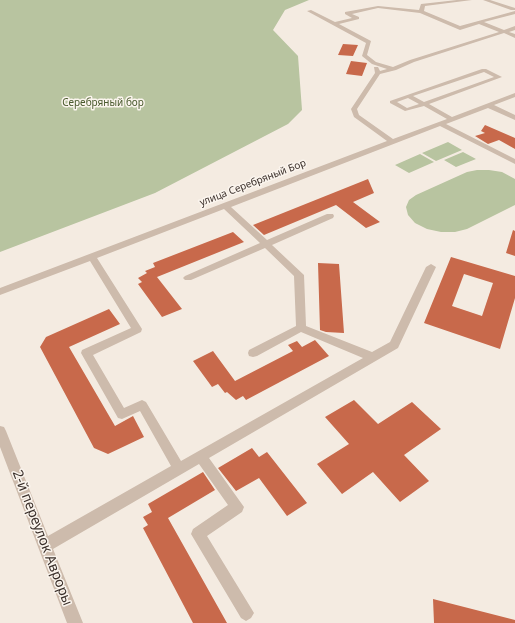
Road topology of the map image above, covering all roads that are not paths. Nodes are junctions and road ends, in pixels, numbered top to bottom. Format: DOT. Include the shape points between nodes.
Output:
graph roads {
  1 [pos="470,0"];
  2 [pos="485,0"];
  3 [pos="515,10"];
  4 [pos="309,12"];
  5 [pos="421,12"];
  6 [pos="479,22"];
  7 [pos="334,24"];
  8 [pos="515,28"];
  9 [pos="504,32"];
  10 [pos="515,36"];
  11 [pos="374,63"];
  12 [pos="395,69"];
  13 [pos="378,73"];
  14 [pos="408,96"];
  15 [pos="515,96"];
  16 [pos="424,104"];
  17 [pos="488,105"];
  18 [pos="515,118"];
  19 [pos="452,119"];
  20 [pos="441,124"];
  21 [pos="393,142"];
  22 [pos="515,162"];
  23 [pos="225,206"];
  24 [pos="330,216"];
  25 [pos="265,243"];
  26 [pos="92,257"];
  27 [pos="431,267"];
  28 [pos="188,278"];
  29 [pos="0,292"];
  30 [pos="301,328"];
  31 [pos="253,353"];
  32 [pos="373,357"];
  33 [pos="0,431"];
  34 [pos="201,456"];
  35 [pos="179,469"];
  36 [pos="44,546"];
  37 [pos="246,613"];
  38 [pos="75,623"];
  1 -- 5 [label="street" via="423,5"];
  2 -- 3 [label="street"];
  3 -- 6 [label="street"];
  4 -- 7 [label="street"];
  5 -- 6 [label="street" via="460,28"];
  5 -- 7 [label="street" via="378,7 347,13 357,18"];
  6 -- 9 [label="street"];
  7 -- 11 [label="street" via="369,42 364,55"];
  8 -- 9 [label="street"];
  9 -- 10 [label="street"];
  9 -- 12 [label="street" via="412,61"];
  11 -- 12 [label="street"];
  11 -- 13 [label="street"];
  12 -- 13 [label="street"];
  13 -- 21 [label="street" via="354,109 356,116"];
  14 -- 16 [label="street"];
  14 -- 16 [label="street" via="392,102 407,110"];
  14 -- 16 [label="street" via="484,70 499,76"];
  15 -- 17 [label="street, улица Серебряный Бор"];
  16 -- 19 [label="street"];
  17 -- 18 [label="street"];
  17 -- 19 [label="street, улица Серебряный Бор"];
  19 -- 20 [label="street, улица Серебряный Бор"];
  20 -- 21 [label="street, улица Серебряный Бор"];
  20 -- 22 [label="street"];
  21 -- 23 [label="street, улица Серебряный Бор"];
  23 -- 25 [label="street"];
  23 -- 26 [label="street, улица Серебряный Бор"];
  24 -- 25 [label="street"];
  25 -- 28 [label="street"];
  25 -- 30 [label="street" via="299,275"];
  26 -- 29 [label="street, улица Серебряный Бор"];
  26 -- 35 [label="street" via="137,328 86,353 122,414 142,405"];
  27 -- 32 [label="street" via="394,345"];
  30 -- 31 [label="street"];
  30 -- 32 [label="street"];
  32 -- 34 [label="street"];
  33 -- 36 [label="street, 2-й переулок Авроры"];
  34 -- 35 [label="street"];
  34 -- 37 [label="street" via="236,507 198,534"];
  35 -- 36 [label="street"];
  36 -- 38 [label="street, 2-й переулок Авроры"];
}
